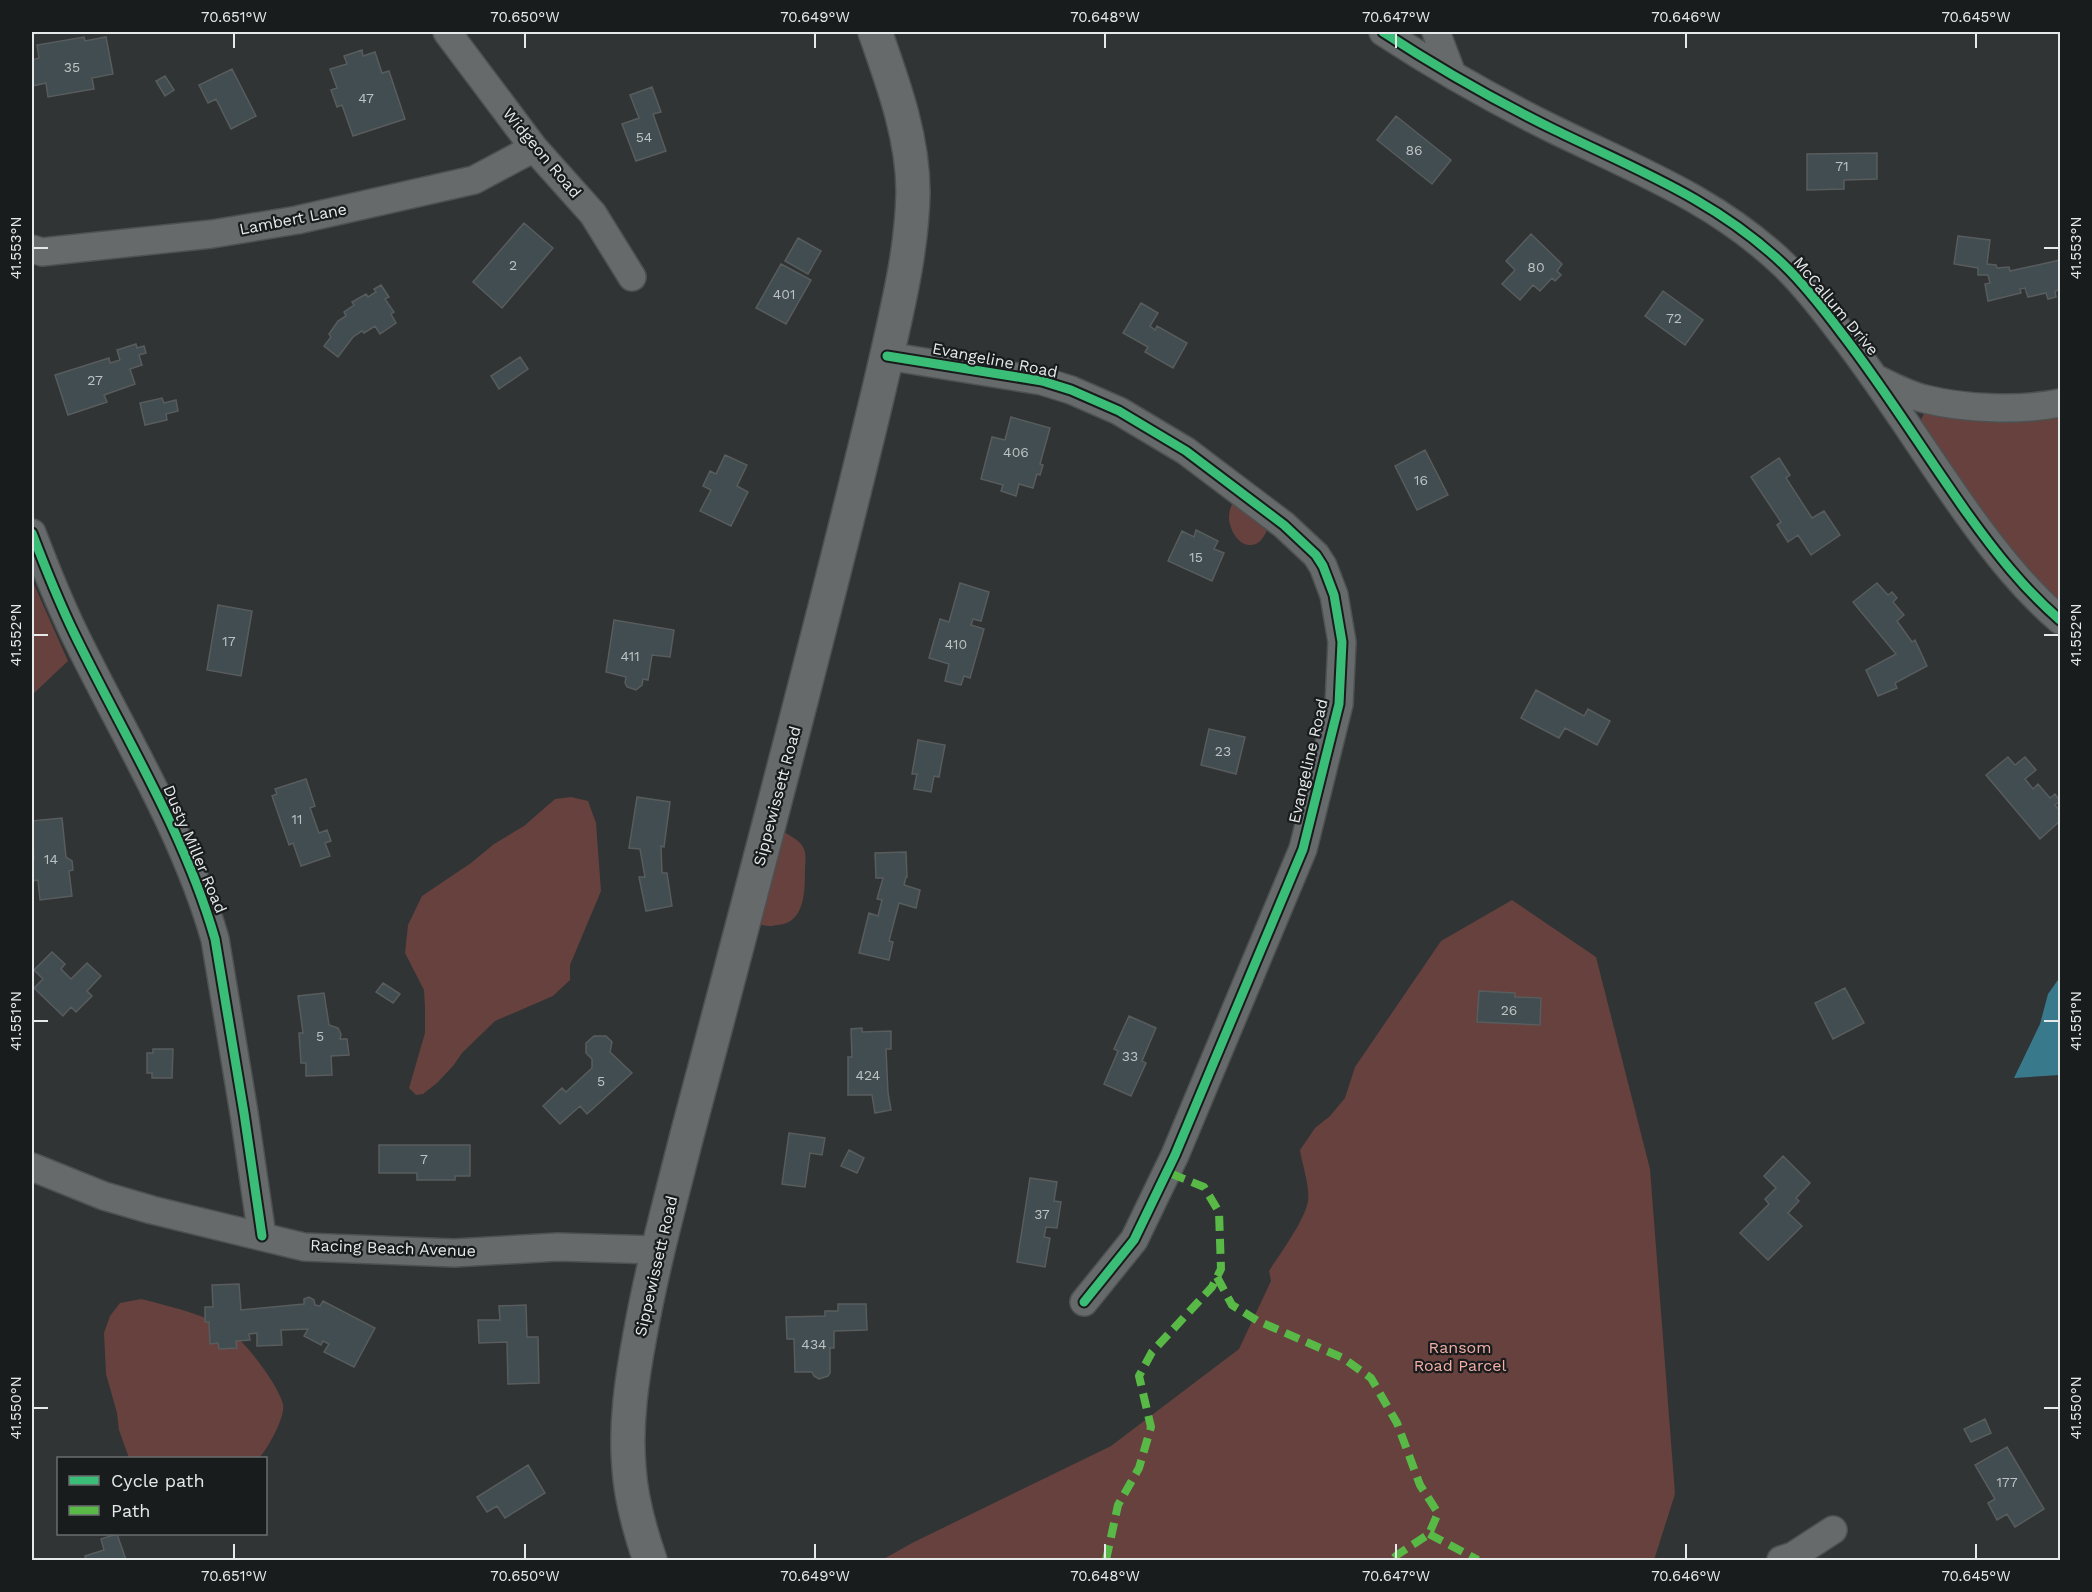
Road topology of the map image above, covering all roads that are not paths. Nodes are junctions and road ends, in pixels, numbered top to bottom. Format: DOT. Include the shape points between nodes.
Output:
graph roads {
  1 [pos="447,32"];
  2 [pos="875,32"];
  3 [pos="1383,32"];
  4 [pos="1436,32"];
  5 [pos="1452,75"];
  6 [pos="534,148"];
  7 [pos="35,254"];
  8 [pos="632,277"];
  9 [pos="887,356"];
  10 [pos="1877,379"];
  11 [pos="2061,404"];
  12 [pos="32,533"];
  13 [pos="2061,620"];
  14 [pos="32,1167"];
  15 [pos="262,1236"];
  16 [pos="657,1250"];
  17 [pos="1084,1302"];
  18 [pos="1833,1530"];
  19 [pos="650,1560"];
  20 [pos="1781,1560"];
  1 -- 6 [label="street, Widgeon Road"];
  2 -- 9 [label="main road, Sippewissett Road" via="900,106 912,163 909,252"];
  3 -- 5 [label="street, McCallum Drive"];
  4 -- 5 [label="street"];
  5 -- 10 [label="street, McCallum Drive" via="1675,186 1723,215 1785,266 1815,298"];
  6 -- 7 [label="street, Lambert Lane" via="474,180 297,220"];
  6 -- 8 [label="street, Widgeon Road" via="593,214"];
  9 -- 16 [label="main road, Sippewissett Road" via="793,737"];
  9 -- 17 [label="street, Evangeline Road" via="1042,381 1119,411 1186,451 1284,525 1316,555 1334,595 1342,642 1339,704 1303,849 1167,1172 1134,1240"];
  10 -- 11 [label="street" via="1925,399 1957,404 2024,408"];
  10 -- 13 [label="street, McCallum Drive" via="1994,550"];
  12 -- 15 [label="street, Dusty Miller Road" via="55,592 176,836 208,915"];
  14 -- 15 [label="street, Racing Beach Avenue" via="104,1196"];
  15 -- 16 [label="street, Racing Beach Avenue" via="304,1246 454,1253 558,1246"];
  16 -- 19 [label="main road, Sippewissett Road" via="634,1367 628,1436 631,1487"];
  18 -- 20 [label="street"];
}
